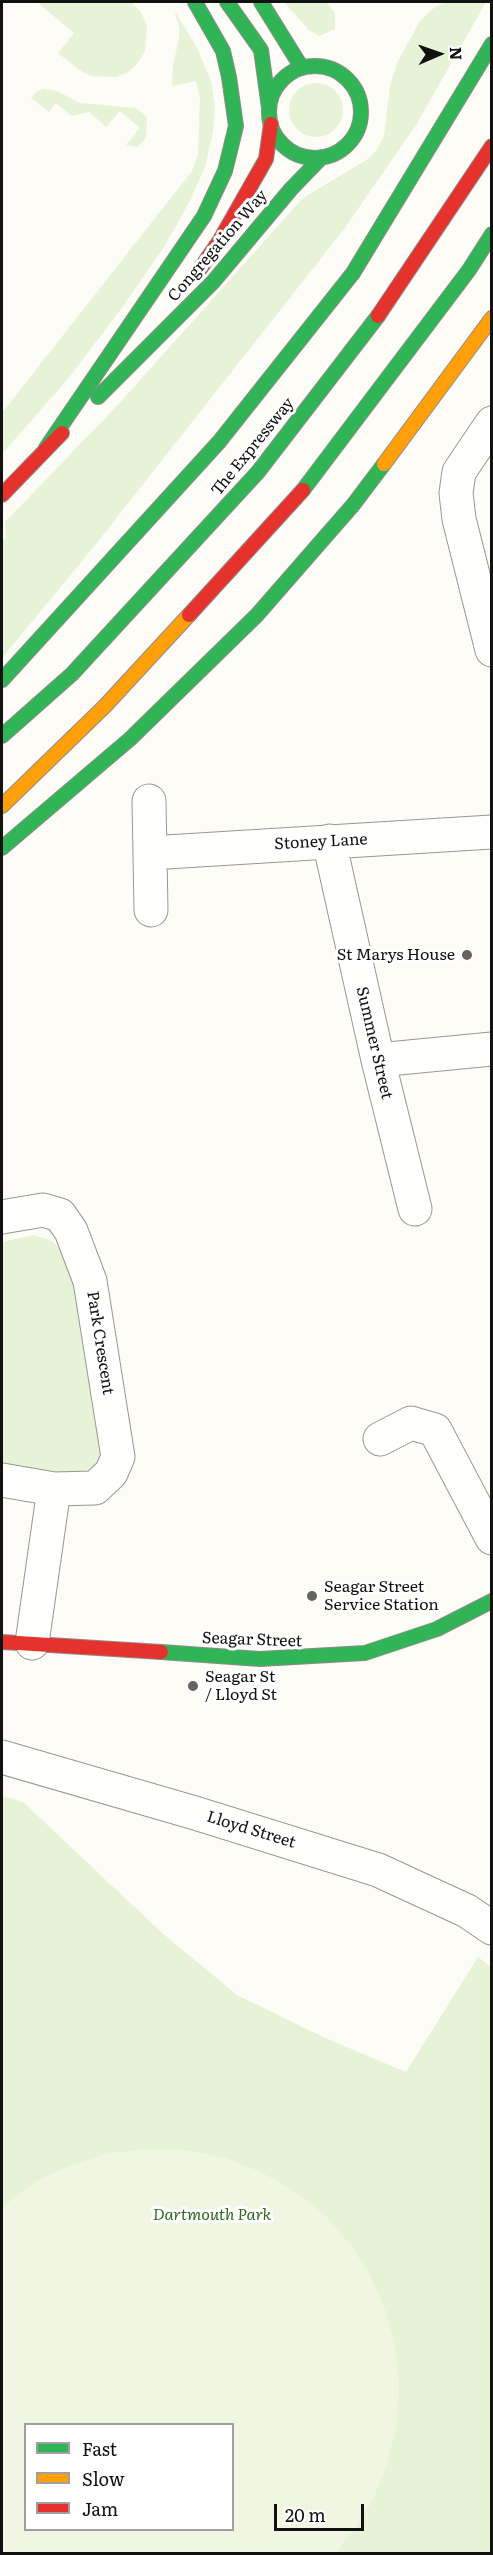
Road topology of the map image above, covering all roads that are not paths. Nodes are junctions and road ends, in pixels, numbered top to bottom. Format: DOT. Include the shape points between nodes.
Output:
graph roads {
  1 [pos="195,2"];
  2 [pos="227,2"];
  3 [pos="261,2"];
  4 [pos="492,44"];
  5 [pos="302,68"];
  6 [pos="269,108"];
  7 [pos="271,124"];
  8 [pos="492,146"];
  9 [pos="322,157"];
  10 [pos="492,234"];
  11 [pos="492,318"];
  12 [pos="139,357"];
  13 [pos="492,423"];
  14 [pos="46,448"];
  15 [pos="2,495"];
  16 [pos="481,568"];
  17 [pos="492,650"];
  18 [pos="2,680"];
  19 [pos="2,736"];
  20 [pos="149,801"];
  21 [pos="2,806"];
  22 [pos="492,832"];
  23 [pos="329,841"];
  24 [pos="2,848"];
  25 [pos="150,853"];
  26 [pos="151,910"];
  27 [pos="492,1049"];
  28 [pos="378,1060"];
  29 [pos="415,1209"];
  30 [pos="2,1217"];
  31 [pos="380,1439"];
  32 [pos="2,1480"];
  33 [pos="54,1489"];
  34 [pos="492,1538"];
  35 [pos="492,1600"];
  36 [pos="17,1643"];
  37 [pos="2,1757"];
  38 [pos="492,1928"];
  1 -- 14 [label="main road" via="223,51 229,77 236,126 225,171 204,216"];
  2 -- 6 [label="main road, Congregation Way" via="261,50"];
  3 -- 5 [label="main road"];
  4 -- 18 [label="main road" via="352,273 219,442"];
  5 -- 6 [label="main road" via="280,82"];
  5 -- 9 [label="main road, Congregation Way" via="318,66 336,72 350,82 358,99 360,119 353,136 341,149"];
  6 -- 7 [label="main road, Congregation Way"];
  7 -- 9 [label="main road, Congregation Way" via="285,147 306,157"];
  7 -- 12 [label="main road, Congregation Way" via="266,159 220,240"];
  8 -- 19 [label="main road, The Expressway" via="391,299 258,472 72,674"];
  9 -- 12 [label="main road, Congregation Way" via="213,282"];
  10 -- 21 [label="main road" via="301,492 105,706"];
  11 -- 24 [label="main road" via="353,506 257,615 130,740"];
  12 -- 14 [label="main road, Congregation Way"];
  13 -- 16 [label="street" via="459,472 456,493 459,519"];
  14 -- 15 [label="main road, Congregation Way"];
  16 -- 17 [label="street"];
  20 -- 25 [label="street"];
  22 -- 23 [label="street, Stoney Lane"];
  23 -- 25 [label="street, Stoney Lane"];
  23 -- 28 [label="street, Summer Street"];
  25 -- 26 [label="street"];
  27 -- 28 [label="street"];
  28 -- 29 [label="street, Summer Street"];
  30 -- 33 [label="street, Park Crescent" via="43,1210 60,1215 90,1281 118,1456 111,1473 95,1488"];
  31 -- 34 [label="street" via="411,1423 435,1430"];
  32 -- 33 [label="street, Park Crescent"];
  33 -- 36 [label="street"];
  35 -- 36 [label="main road, Seagar Street" via="437,1629 399,1643 365,1653 335,1656 260,1659"];
  37 -- 38 [label="street, Lloyd Street" via="378,1870 467,1911"];
}
